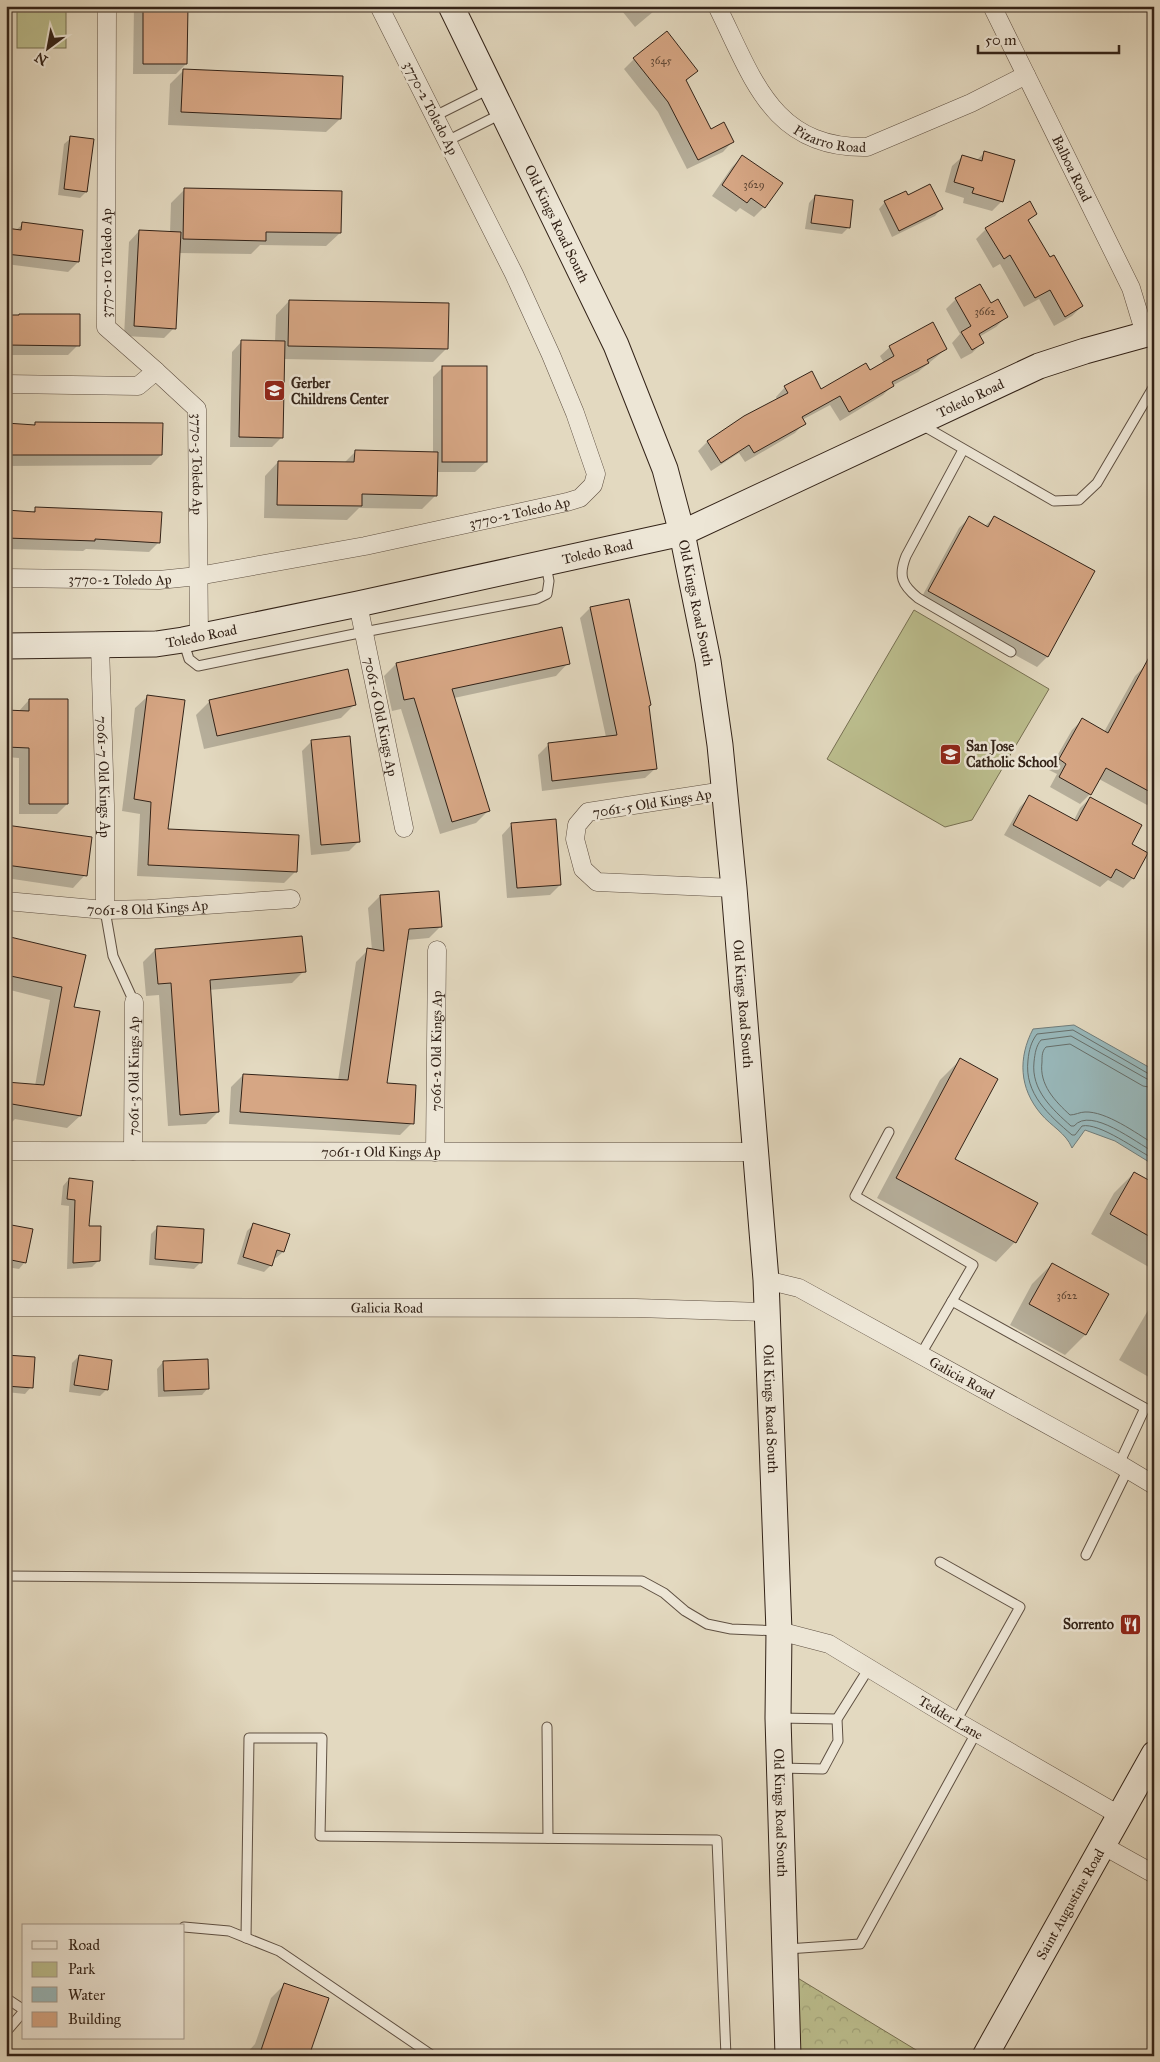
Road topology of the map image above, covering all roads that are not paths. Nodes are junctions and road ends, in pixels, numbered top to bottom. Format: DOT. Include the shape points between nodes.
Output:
graph roads {
  1 [pos="107,6"];
  2 [pos="379,6"];
  3 [pos="451,6"];
  4 [pos="717,6"];
  5 [pos="992,6"];
  6 [pos="1026,75"];
  7 [pos="491,88"];
  8 [pos="503,113"];
  9 [pos="435,116"];
  10 [pos="447,141"];
  11 [pos="1150,333"];
  12 [pos="156,372"];
  13 [pos="6,384"];
  14 [pos="1154,386"];
  15 [pos="920,423"];
  16 [pos="963,450"];
  17 [pos="682,533"];
  18 [pos="546,564"];
  19 [pos="198,576"];
  20 [pos="6,578"];
  21 [pos="358,604"];
  22 [pos="364,632"];
  23 [pos="191,639"];
  24 [pos="100,645"];
  25 [pos="6,646"];
  26 [pos="1011,652"];
  27 [pos="724,791"];
  28 [pos="404,828"];
  29 [pos="734,888"];
  30 [pos="291,899"];
  31 [pos="6,901"];
  32 [pos="105,910"];
  33 [pos="437,950"];
  34 [pos="134,1002"];
  35 [pos="889,1132"];
  36 [pos="6,1151"];
  37 [pos="133,1151"];
  38 [pos="435,1152"];
  39 [pos="756,1152"];
  40 [pos="766,1280"];
  41 [pos="952,1301"];
  42 [pos="6,1307"];
  43 [pos="767,1312"];
  44 [pos="921,1354"];
  45 [pos="1150,1406"];
  46 [pos="1124,1466"];
  47 [pos="1154,1485"];
  48 [pos="1086,1555"];
  49 [pos="940,1562"];
  50 [pos="6,1576"];
  51 [pos="779,1631"];
  52 [pos="869,1668"];
  53 [pos="778,1718"];
  54 [pos="837,1719"];
  55 [pos="956,1721"];
  56 [pos="547,1727"];
  57 [pos="976,1733"];
  58 [pos="1154,1754"];
  59 [pos="780,1768"];
  60 [pos="1119,1815"];
  61 [pos="548,1838"];
  62 [pos="1102,1845"];
  63 [pos="1154,1874"];
  64 [pos="185,1927"];
  65 [pos="246,1938"];
  66 [pos="784,1950"];
  67 [pos="6,1998"];
  68 [pos="22,2009"];
  69 [pos="22,2012"];
  70 [pos="6,2032"];
  71 [pos="433,2056"];
  72 [pos="726,2056"];
  73 [pos="788,2056"];
  74 [pos="985,2056"];
  1 -- 12 [label="street, 3770-10 Toledo Ap" via="106,327"];
  2 -- 9 [label="street, 3770-2 Toledo Ap"];
  3 -- 7 [label="street, Old Kings Road South"];
  4 -- 6 [label="street, Pizarro Road" via="770,107 806,135 829,144 867,146 971,103"];
  5 -- 6 [label="street, Balboa Road"];
  6 -- 11 [label="street, Balboa Road"];
  7 -- 8 [label="street, Old Kings Road South"];
  7 -- 9 [label="lane"];
  8 -- 10 [label="lane"];
  8 -- 17 [label="street, Old Kings Road South" via="616,345 665,469"];
  9 -- 10 [label="street, 3770-2 Toledo Ap"];
  10 -- 19 [label="street, 3770-2 Toledo Ap" via="551,355 596,474 594,485 580,498 568,502 365,546"];
  11 -- 15 [label="street, Toledo Road" via="1039,366"];
  12 -- 13 [label="street" via="138,386"];
  12 -- 19 [label="street, 3770-3 Toledo Ap" via="197,409"];
  14 -- 16 [label="lane" via="1097,483 1079,500 1054,501"];
  15 -- 16 [label="lane"];
  15 -- 17 [label="street, Toledo Road"];
  16 -- 26 [label="lane" via="906,556 901,568 902,580 918,598"];
  17 -- 18 [label="street, Toledo Road"];
  17 -- 27 [label="street, Old Kings Road South" via="708,661"];
  18 -- 21 [label="street, Toledo Road"];
  18 -- 22 [label="lane" via="547,594 537,599"];
  19 -- 20 [label="street, 3770-2 Toledo Ap" via="159,580"];
  19 -- 23 [label="street, 3770-3 Toledo Ap"];
  21 -- 22 [label="street, 7061-6 Old Kings Ap"];
  21 -- 23 [label="street, Toledo Road"];
  22 -- 23 [label="lane" via="198,666 189,659"];
  22 -- 28 [label="street, 7061-6 Old Kings Ap"];
  23 -- 24 [label="street, Toledo Road" via="156,644"];
  24 -- 25 [label="street, Toledo Road"];
  24 -- 32 [label="street, 7061-7 Old Kings Ap"];
  27 -- 29 [label="street, Old Kings Road South"];
  27 -- 29 [label="street, 7061-5 Old Kings Ap" via="588,812 577,825 575,839 583,869 597,882"];
  29 -- 39 [label="street, Old Kings Road South"];
  30 -- 32 [label="street, 7061-8 Old Kings Ap"];
  31 -- 32 [label="street, 7061-8 Old Kings Ap"];
  32 -- 34 [label="lane" via="113,956"];
  33 -- 38 [label="street, 7061-2 Old Kings Ap"];
  34 -- 37 [label="street, 7061-3 Old Kings Ap"];
  35 -- 41 [label="lane" via="855,1196 973,1265"];
  36 -- 37 [label="street, 7061-1 Old Kings Ap"];
  37 -- 38 [label="street, 7061-1 Old Kings Ap"];
  38 -- 39 [label="street, 7061-1 Old Kings Ap"];
  39 -- 40 [label="street, Old Kings Road South"];
  40 -- 43 [label="street, Old Kings Road South"];
  40 -- 44 [label="street, Galicia Road" via="799,1288"];
  41 -- 44 [label="lane"];
  41 -- 45 [label="lane"];
  42 -- 43 [label="street, Galicia Road" via="636,1308"];
  43 -- 51 [label="street, Old Kings Road South"];
  44 -- 46 [label="street, Galicia Road"];
  45 -- 46 [label="lane"];
  46 -- 47 [label="street, Galicia Road"];
  46 -- 48 [label="lane"];
  49 -- 55 [label="lane" via="1020,1608"];
  50 -- 51 [label="lane" via="642,1581 707,1624 731,1629"];
  51 -- 52 [label="street, Tedder Lane" via="829,1644"];
  51 -- 53 [label="street, Old Kings Road South"];
  52 -- 54 [label="lane"];
  52 -- 55 [label="street, Tedder Lane"];
  53 -- 54 [label="lane"];
  53 -- 59 [label="street, Old Kings Road South"];
  54 -- 59 [label="lane" via="838,1741 823,1769"];
  55 -- 57 [label="street, Tedder Lane"];
  56 -- 61 [label="lane"];
  57 -- 60 [label="street, Tedder Lane"];
  57 -- 66 [label="lane" via="860,1944"];
  58 -- 60 [label="street, Saint Augustine Road"];
  59 -- 66 [label="street, Old Kings Road South"];
  60 -- 62 [label="street, Saint Augustine Road"];
  61 -- 65 [label="lane" via="320,1836 322,1738 249,1738"];
  61 -- 72 [label="lane" via="717,1840"];
  62 -- 63 [label="street"];
  62 -- 74 [label="street, Saint Augustine Road"];
  64 -- 65 [label="lane" via="229,1932"];
  65 -- 71 [label="lane" via="279,1951"];
  66 -- 73 [label="street, Old Kings Road South"];
  67 -- 68 [label="lane"];
  69 -- 70 [label="lane"];
}
